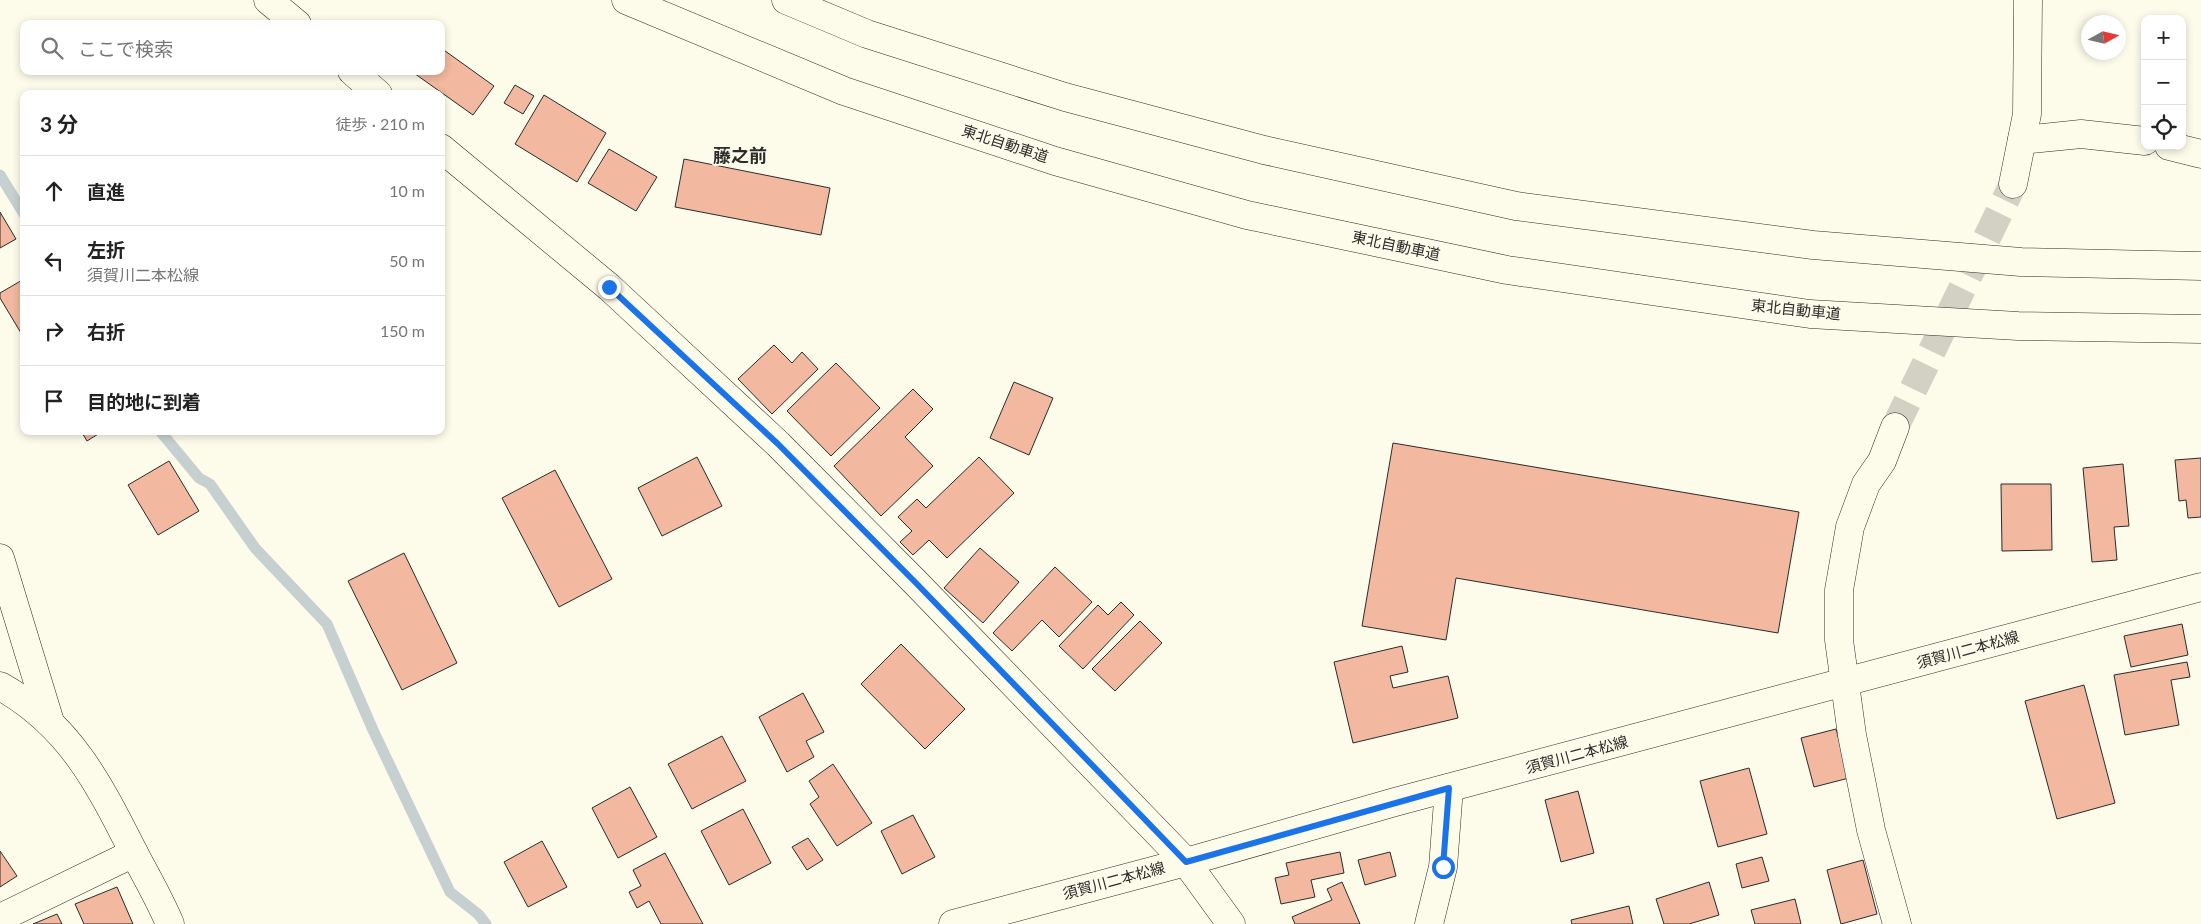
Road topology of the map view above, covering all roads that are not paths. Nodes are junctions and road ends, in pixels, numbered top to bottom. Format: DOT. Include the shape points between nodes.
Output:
graph roads {
  1 [pos="268,0"];
  2 [pos="626,0"];
  3 [pos="786,0"];
  4 [pos="2028,0"];
  5 [pos="292,20"];
  6 [pos="357,75"];
  7 [pos="373,90"];
  8 [pos="2022,140"];
  9 [pos="2141,140"];
  10 [pos="2185,150"];
  11 [pos="445,151"];
  12 [pos="2201,154"];
  13 [pos="2013,184"];
  14 [pos="2201,266"];
  15 [pos="2201,329"];
  16 [pos="1895,427"];
  17 [pos="0,558"];
  18 [pos="2201,587"];
  19 [pos="1845,684"];
  20 [pos="0,686"];
  21 [pos="50,722"];
  22 [pos="1449,788"];
  23 [pos="134,853"];
  24 [pos="1186,862"];
  25 [pos="0,918"];
  26 [pos="170,924"];
  27 [pos="953,924"];
  28 [pos="1231,924"];
  29 [pos="1429,924"];
  30 [pos="1897,924"];
  1 -- 5 [label="main road"];
  2 -- 15 [label="main road, 東北自動車道" via="844,91 1055,160 1247,214 1488,266 1810,314 2018,326"];
  3 -- 14 [label="main road" via="867,34 1065,97 1264,150 1516,206 1813,245 2021,262"];
  4 -- 8 [label="main road" via="2027,114"];
  6 -- 7 [label="main road"];
  8 -- 9 [label="main road" via="2081,134"];
  8 -- 13 [label="main road"];
  10 -- 12 [label="main road"];
  11 -- 24 [label="main road" via="609,287 778,444"];
  16 -- 19 [label="main road" via="1882,461 1866,484 1850,527 1839,590 1839,640"];
  17 -- 21 [label="main road"];
  18 -- 19 [label="main road, 須賀川二本松線"];
  19 -- 22 [label="main road, 須賀川二本松線"];
  19 -- 30 [label="main road" via="1871,830"];
  20 -- 21 [label="main road" via="25,700"];
  21 -- 23 [label="main road" via="93,777"];
  22 -- 24 [label="main road, 須賀川二本松線"];
  22 -- 29 [label="main road" via="1443,867"];
  23 -- 25 [label="main road"];
  23 -- 26 [label="main road"];
  24 -- 27 [label="main road, 須賀川二本松線"];
  24 -- 28 [label="main road"];
}
